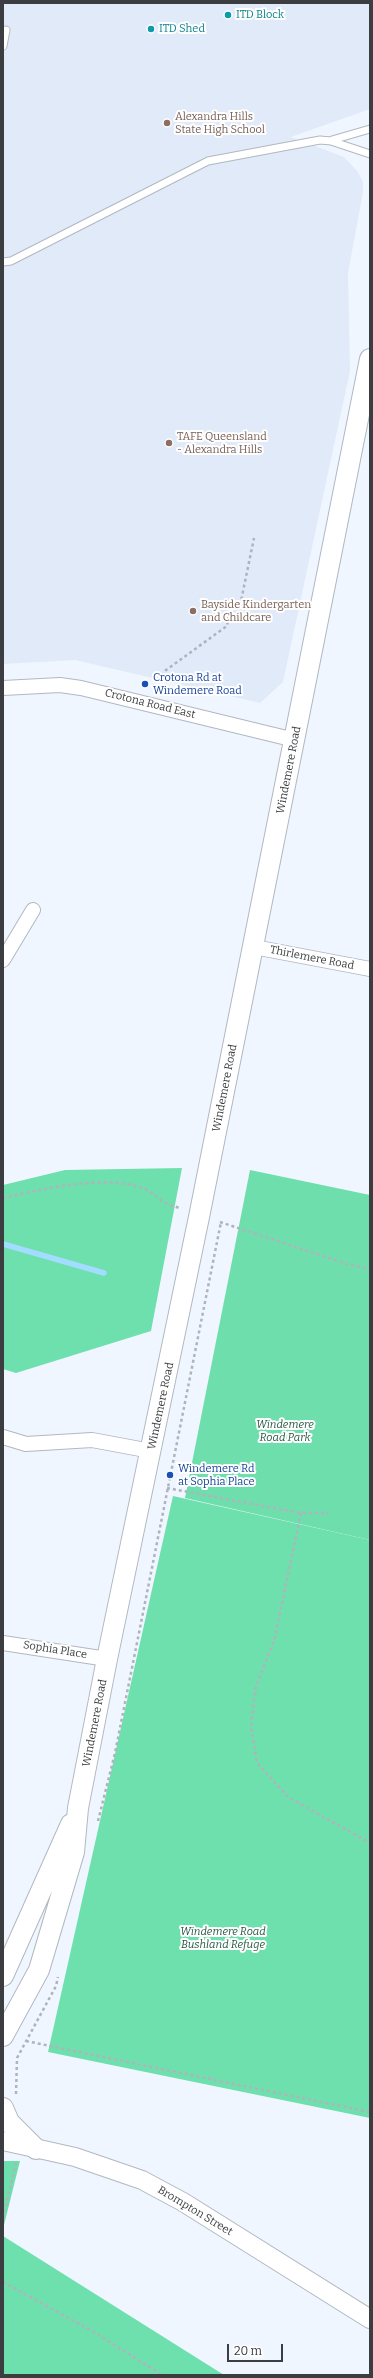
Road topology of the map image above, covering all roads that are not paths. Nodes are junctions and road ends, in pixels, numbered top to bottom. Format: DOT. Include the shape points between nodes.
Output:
graph roads {
  1 [pos="6,30"];
  2 [pos="3,46"];
  3 [pos="370,129"];
  4 [pos="332,140"];
  5 [pos="370,154"];
  6 [pos="3,262"];
  7 [pos="370,363"];
  8 [pos="3,688"];
  9 [pos="295,740"];
  10 [pos="33,910"];
  11 [pos="254,947"];
  12 [pos="3,960"];
  13 [pos="370,970"];
  14 [pos="3,1437"];
  15 [pos="152,1451"];
  16 [pos="3,1643"];
  17 [pos="107,1659"];
  18 [pos="78,1808"];
  19 [pos="3,1976"];
  20 [pos="6,2031"];
  21 [pos="3,2108"];
  22 [pos="20,2145"];
  23 [pos="370,2319"];
  1 -- 2 [label="lane"];
  3 -- 4 [label="lane"];
  4 -- 5 [label="lane"];
  4 -- 6 [label="lane" via="320,140 208,161 11,261"];
  7 -- 9 [label="main road, Windemere Road"];
  8 -- 9 [label="street, Crotona Road East" via="60,685 81,688"];
  9 -- 11 [label="main road, Windemere Road"];
  10 -- 12 [label="street"];
  11 -- 13 [label="street, Thirlemere Road"];
  11 -- 15 [label="main road, Windemere Road"];
  14 -- 15 [label="street" via="26,1444 92,1440"];
  15 -- 17 [label="main road, Windemere Road"];
  16 -- 17 [label="street, Sophia Place"];
  17 -- 18 [label="main road, Windemere Road"];
  18 -- 19 [label="main road, Windemere Road"];
  18 -- 20 [label="main road, Windemere Road" via="74,1852 39,1970"];
  21 -- 22 [label="main road"];
  22 -- 23 [label="street, Brompton Street" via="82,2159 142,2180 184,2202"];
}
